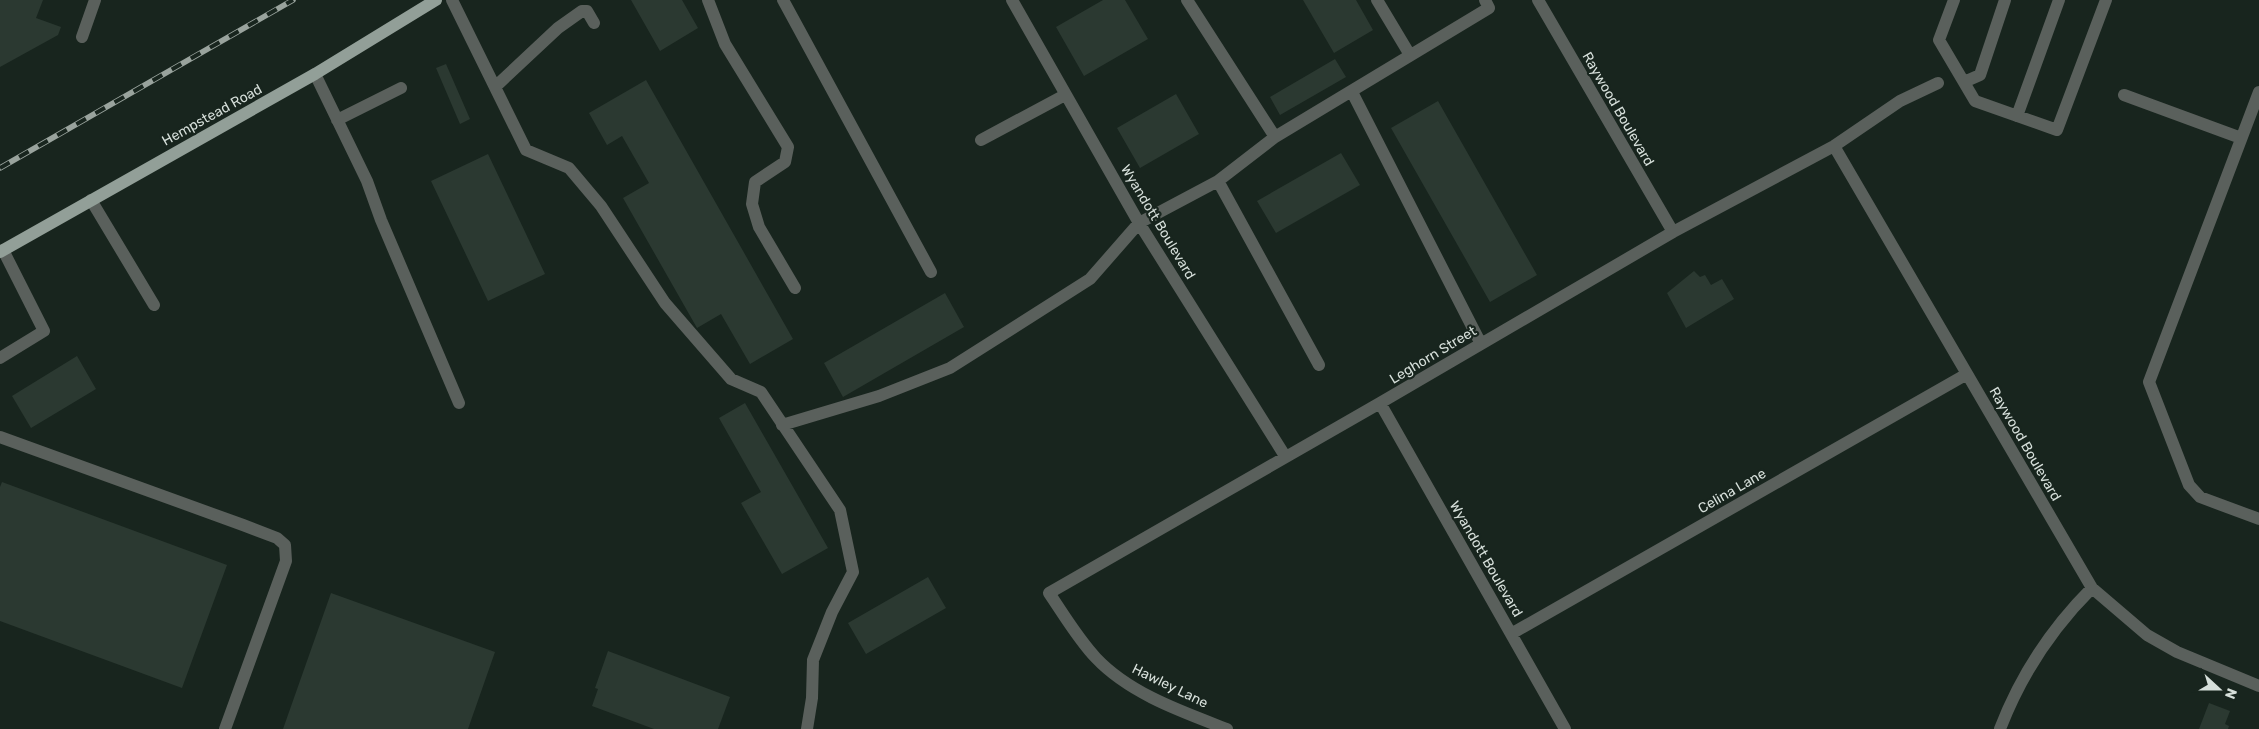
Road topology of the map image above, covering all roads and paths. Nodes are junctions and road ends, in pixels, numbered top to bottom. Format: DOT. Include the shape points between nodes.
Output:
graph roads {
  1 [pos="95,0"];
  2 [pos="436,0"];
  3 [pos="452,0"];
  4 [pos="708,0"];
  5 [pos="783,0"];
  6 [pos="1012,0"];
  7 [pos="1187,0"];
  8 [pos="1377,0"];
  9 [pos="1485,0"];
  10 [pos="1538,0"];
  11 [pos="1954,0"];
  12 [pos="2006,0"];
  13 [pos="2059,0"];
  14 [pos="2106,0"];
  15 [pos="594,23"];
  16 [pos="82,38"];
  17 [pos="1410,55"];
  18 [pos="315,74"];
  19 [pos="1964,82"];
  20 [pos="1938,83"];
  21 [pos="495,87"];
  22 [pos="401,88"];
  23 [pos="1352,92"];
  24 [pos="2259,92"];
  25 [pos="1066,94"];
  26 [pos="2124,95"];
  27 [pos="2017,116"];
  28 [pos="337,120"];
  29 [pos="1276,137"];
  30 [pos="2241,138"];
  31 [pos="981,140"];
  32 [pos="1834,146"];
  33 [pos="1218,181"];
  34 [pos="91,200"];
  35 [pos="1139,223"];
  36 [pos="1672,232"];
  37 [pos="2,251"];
  38 [pos="931,272"];
  39 [pos="794,288"];
  40 [pos="154,305"];
  41 [pos="1481,344"];
  42 [pos="0,358"];
  43 [pos="1319,365"];
  44 [pos="1967,374"];
  45 [pos="460,404"];
  46 [pos="1380,404"];
  47 [pos="782,425"];
  48 [pos="0,437"];
  49 [pos="1285,456"];
  50 [pos="2259,518"];
  51 [pos="2092,588"];
  52 [pos="1049,593"];
  53 [pos="1511,634"];
  54 [pos="2259,686"];
  55 [pos="808,728"];
  56 [pos="225,729"];
  57 [pos="1227,729"];
  58 [pos="1565,729"];
  59 [pos="2000,729"];
  1 -- 16 [label="street"];
  2 -- 18 [label="main road, Hempstead Road"];
  3 -- 21 [label="street"];
  4 -- 39 [label="street" via="725,44 788,146 786,162 756,182 752,204 759,227"];
  5 -- 38 [label="street"];
  6 -- 25 [label="street, Wyandott Boulevard"];
  7 -- 29 [label="street"];
  8 -- 17 [label="street"];
  9 -- 17 [label="street" via="1489,8"];
  10 -- 36 [label="street, Raywood Boulevard"];
  11 -- 19 [label="street" via="1940,40"];
  12 -- 19 [label="street" via="1980,75"];
  13 -- 27 [label="street"];
  14 -- 27 [label="street" via="2057,130"];
  15 -- 21 [label="street" via="587,11 582,11 558,28"];
  17 -- 23 [label="street"];
  18 -- 28 [label="street"];
  18 -- 34 [label="main road, Hempstead Road"];
  19 -- 27 [label="street" via="1975,101"];
  20 -- 32 [label="street, Leghorn Street" via="1900,101"];
  21 -- 47 [label="street" via="526,150 569,168 601,206 665,303 731,379 761,392"];
  22 -- 28 [label="street"];
  23 -- 29 [label="street"];
  23 -- 41 [label="street"];
  24 -- 30 [label="street"];
  25 -- 31 [label="street"];
  25 -- 35 [label="street, Wyandott Boulevard"];
  26 -- 30 [label="street"];
  28 -- 45 [label="street" via="367,181"];
  29 -- 33 [label="street"];
  30 -- 50 [label="street" via="2149,382 2188,485 2200,497"];
  32 -- 36 [label="street, Leghorn Street"];
  32 -- 44 [label="street, Raywood Boulevard"];
  33 -- 35 [label="street"];
  33 -- 43 [label="street"];
  34 -- 37 [label="main road, Hempstead Road"];
  34 -- 40 [label="street"];
  35 -- 47 [label="street" via="1090,279 950,368 879,396"];
  35 -- 49 [label="street, Wyandott Boulevard"];
  36 -- 41 [label="street, Leghorn Street"];
  37 -- 42 [label="street" via="44,331"];
  41 -- 46 [label="street, Leghorn Street"];
  44 -- 51 [label="street, Raywood Boulevard"];
  44 -- 53 [label="street, Celina Lane"];
  46 -- 49 [label="street, Leghorn Street"];
  46 -- 53 [label="street, Wyandott Boulevard"];
  47 -- 55 [label="street" via="840,510 853,572 832,612 813,660"];
  48 -- 56 [label="street" via="243,525 285,545 286,561"];
  49 -- 52 [label="street, Leghorn Street"];
  51 -- 54 [label="street, Raywood Boulevard" via="2147,635 2178,652"];
  51 -- 59 [label="street" via="2066,614 2040,650 2023,678"];
  52 -- 57 [label="street, Hawley Lane" via="1082,642 1119,677 1163,702"];
  53 -- 58 [label="street, Wyandott Boulevard"];
}
